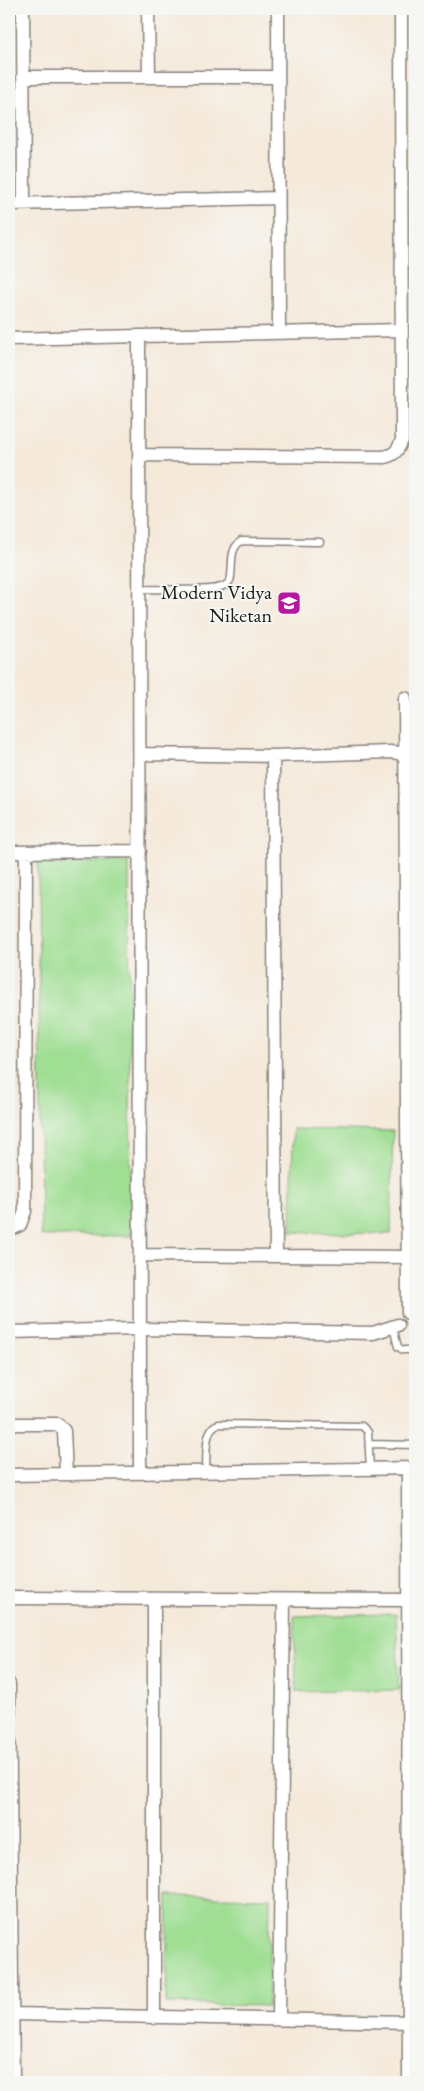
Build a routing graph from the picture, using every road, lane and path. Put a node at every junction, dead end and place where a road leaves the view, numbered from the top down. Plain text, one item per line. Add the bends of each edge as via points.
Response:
1 (22, 9) edge
2 (148, 9) edge
3 (278, 9) edge
4 (401, 9) edge
5 (23, 77) junction
6 (149, 77) junction
7 (278, 77) junction
8 (278, 198) junction
9 (24, 203) junction
10 (9, 204) edge
11 (402, 330) junction
12 (279, 332) junction
13 (139, 336) junction
14 (9, 339) edge
15 (140, 455) junction
16 (320, 542) dead end
17 (140, 589) junction
18 (405, 698) dead end
19 (140, 754) junction
20 (273, 756) junction
21 (405, 758) junction
22 (140, 851) junction
23 (9, 852) edge
24 (26, 852) junction
25 (9, 1230) edge
26 (140, 1255) junction
27 (276, 1255) junction
28 (408, 1257) junction
29 (408, 1313) dead end
30 (395, 1326) joint
31 (140, 1329) junction
32 (9, 1332) edge
33 (415, 1350) edge
34 (9, 1424) edge
35 (369, 1444) junction
36 (415, 1445) edge
37 (412, 1468) edge
38 (370, 1469) junction
39 (206, 1472) junction
40 (140, 1473) junction
41 (66, 1474) junction
42 (9, 1476) edge
43 (9, 1598) edge
44 (154, 1599) junction
45 (284, 1600) junction
46 (408, 1600) junction
47 (9, 1684) edge
48 (10, 1929) edge
49 (12, 2014) junction
50 (154, 2018) junction
51 (279, 2020) junction
52 (409, 2022) junction
53 (13, 2082) edge
54 (409, 2082) edge

1 - 5 street
2 - 6 street
3 - 7 street
4 - 11 street
5 - 6 street
5 - 9 street
6 - 7 street
7 - 8 street
8 - 9 street
8 - 12 street
9 - 10 street
11 - 12 street
11 - 15 street via 402,440 391,456
12 - 13 street
13 - 14 street
13 - 15 street
15 - 17 street
16 - 17 lane via 241,541 235,545 231,579 226,585
17 - 19 street
18 - 21 street
19 - 20 street
19 - 22 street
20 - 21 street via 390,752
20 - 27 street
21 - 28 street
22 - 24 street
22 - 26 street
23 - 24 street
24 - 25 street via 25,1211 20,1226
26 - 27 street
26 - 31 street
27 - 28 street
28 - 29 street
30 - 31 street via 373,1333
30 - 33 lane via 398,1347
31 - 32 street
31 - 40 street
34 - 41 street via 58,1424 64,1431
35 - 36 lane
35 - 38 lane
35 - 39 lane via 368,1432 362,1426 219,1424 210,1429
37 - 38 street
37 - 46 street
38 - 39 street
39 - 40 street
40 - 41 street
41 - 42 street
43 - 44 street
44 - 45 street
44 - 50 street
45 - 46 street
45 - 51 street
46 - 52 street
47 - 48 street
48 - 49 street
49 - 50 street
49 - 53 street
50 - 51 street
51 - 52 street
52 - 54 street

